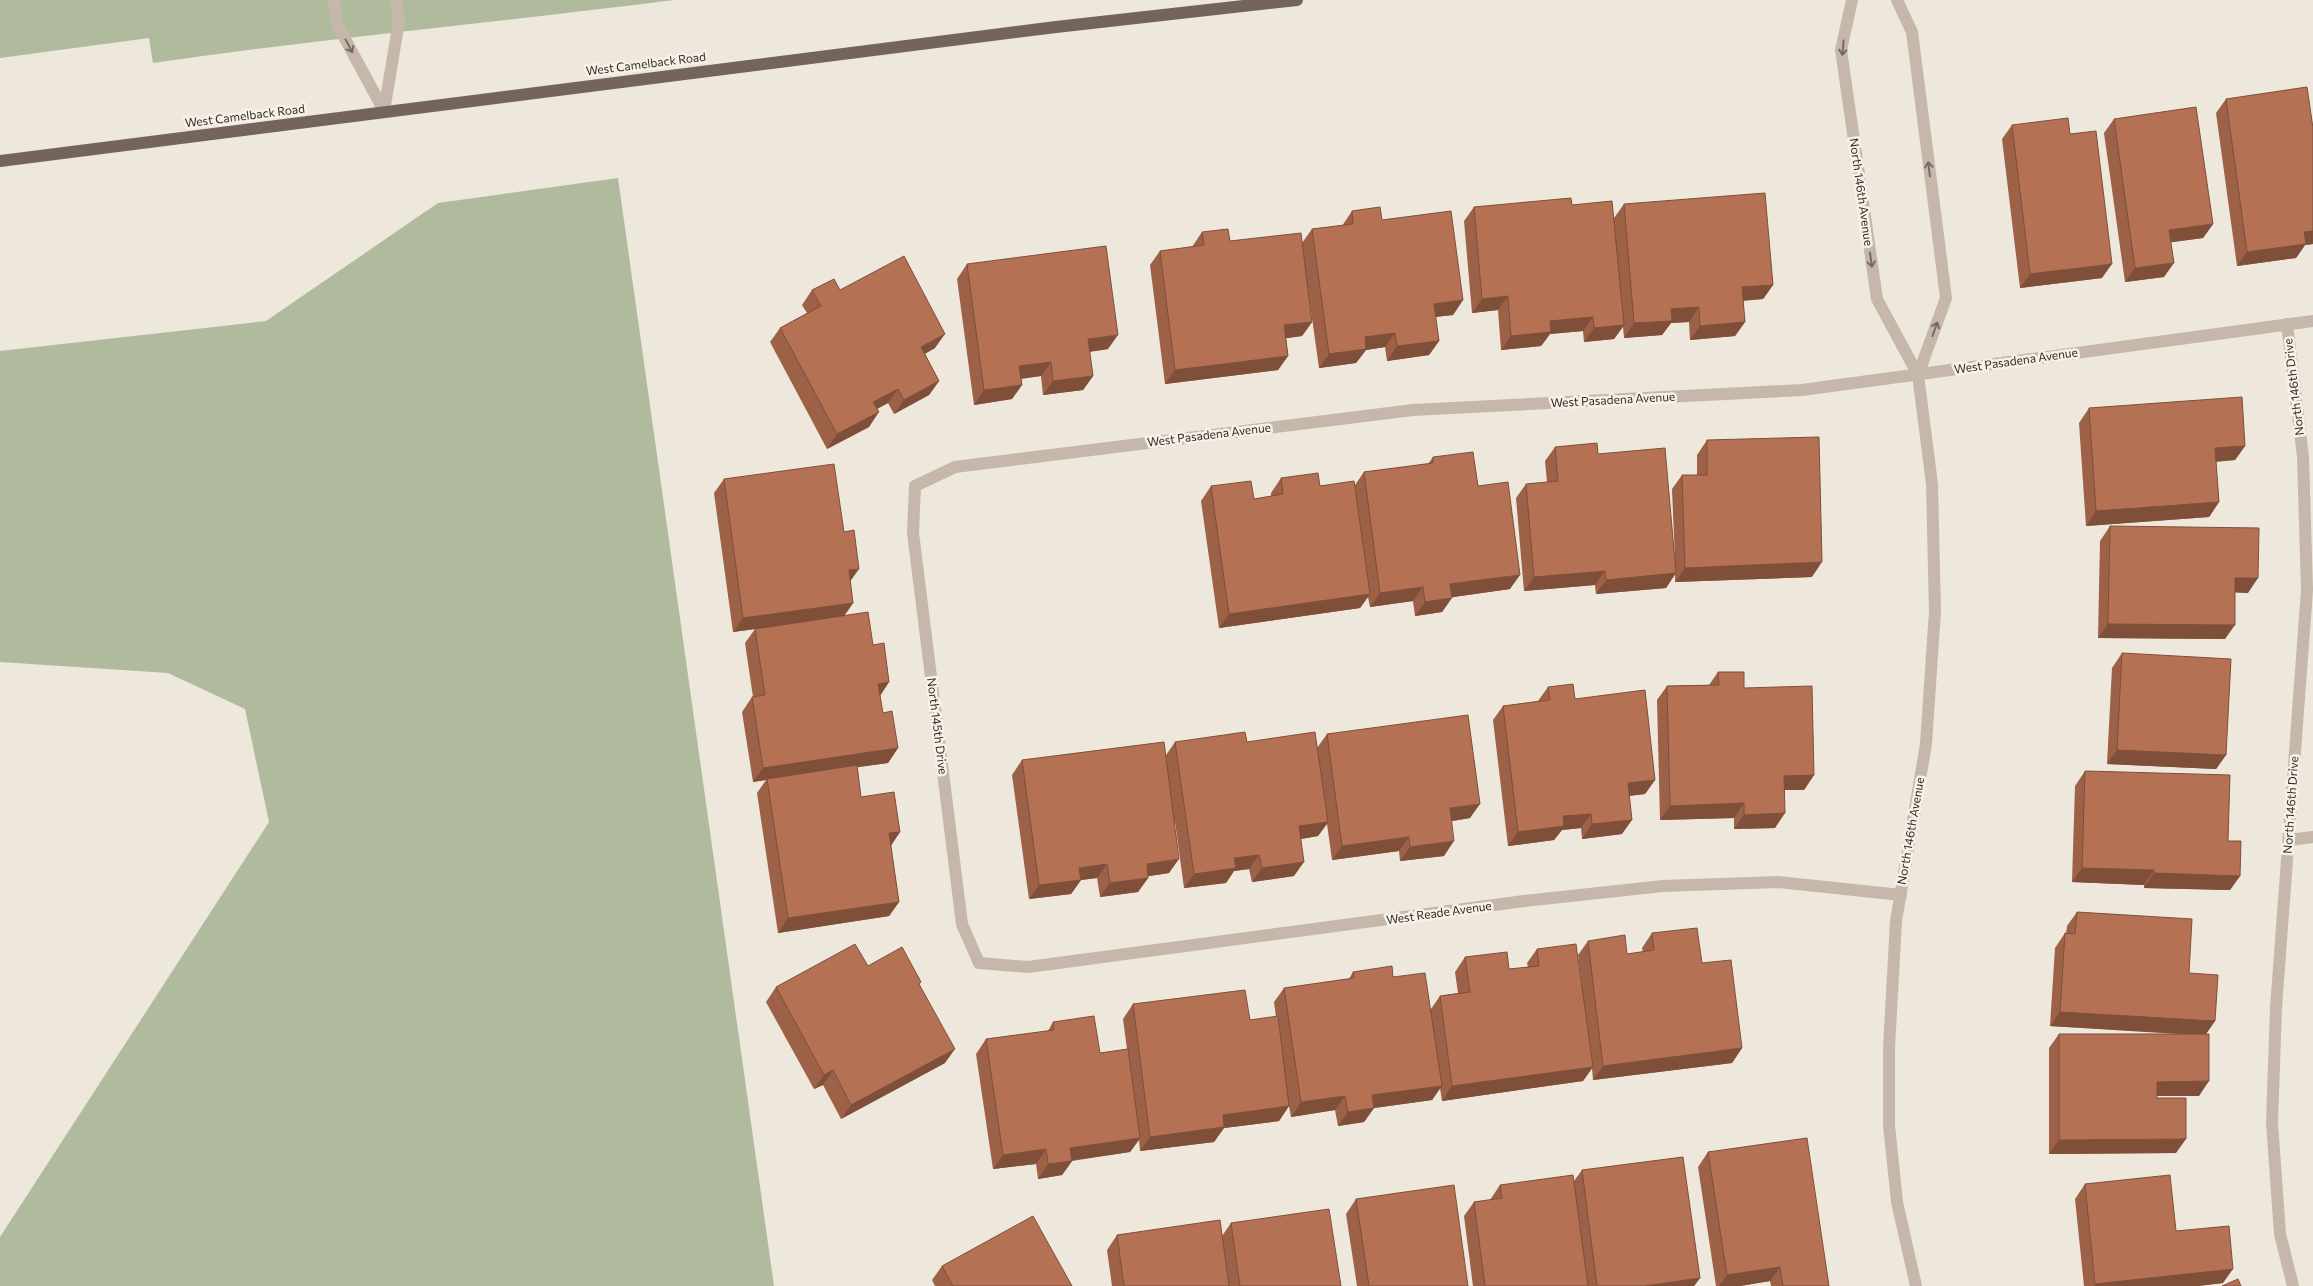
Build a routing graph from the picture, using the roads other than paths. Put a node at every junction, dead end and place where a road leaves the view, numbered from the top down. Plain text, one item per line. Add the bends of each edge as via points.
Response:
1 (334, 0) edge
2 (396, 0) edge
3 (1297, 0) edge
4 (1852, 0) edge
5 (1897, 0) edge
6 (384, 111) junction
7 (0, 161) edge
8 (2313, 321) edge
9 (2287, 324) junction
10 (1918, 375) junction
11 (915, 486) joint
12 (2313, 837) edge
13 (2289, 840) junction
14 (1900, 895) junction
15 (979, 963) joint
16 (1916, 1286) edge
17 (2293, 1286) edge

1 -> 6 street via 337,24
2 - 6 street via 399,21
3 - 6 main road, West Camelback Road
4 -> 10 street, North 146th Avenue via 1841,50 1877,299
10 -> 5 street, North 146th Avenue via 1946,298 1912,32
6 - 7 main road, West Camelback Road
8 - 9 street, West Pasadena Avenue
9 - 10 street, West Pasadena Avenue
9 - 13 street, North 146th Drive via 2303,457 2307,590
10 - 11 street, West Pasadena Avenue via 1802,390 1413,410 955,467
10 - 14 street, North 146th Avenue via 1932,484 1935,611 1926,744
11 - 15 street, North 145th Drive via 913,533 962,924
12 - 13 street
13 - 17 street, North 146th Drive via 2276,1008 2272,1124 2280,1234
14 - 15 street, West Reade Avenue via 1778,882 1663,886 1524,901 1028,967
14 - 16 street, North 146th Avenue via 1889,1048 1889,1125 1897,1202

